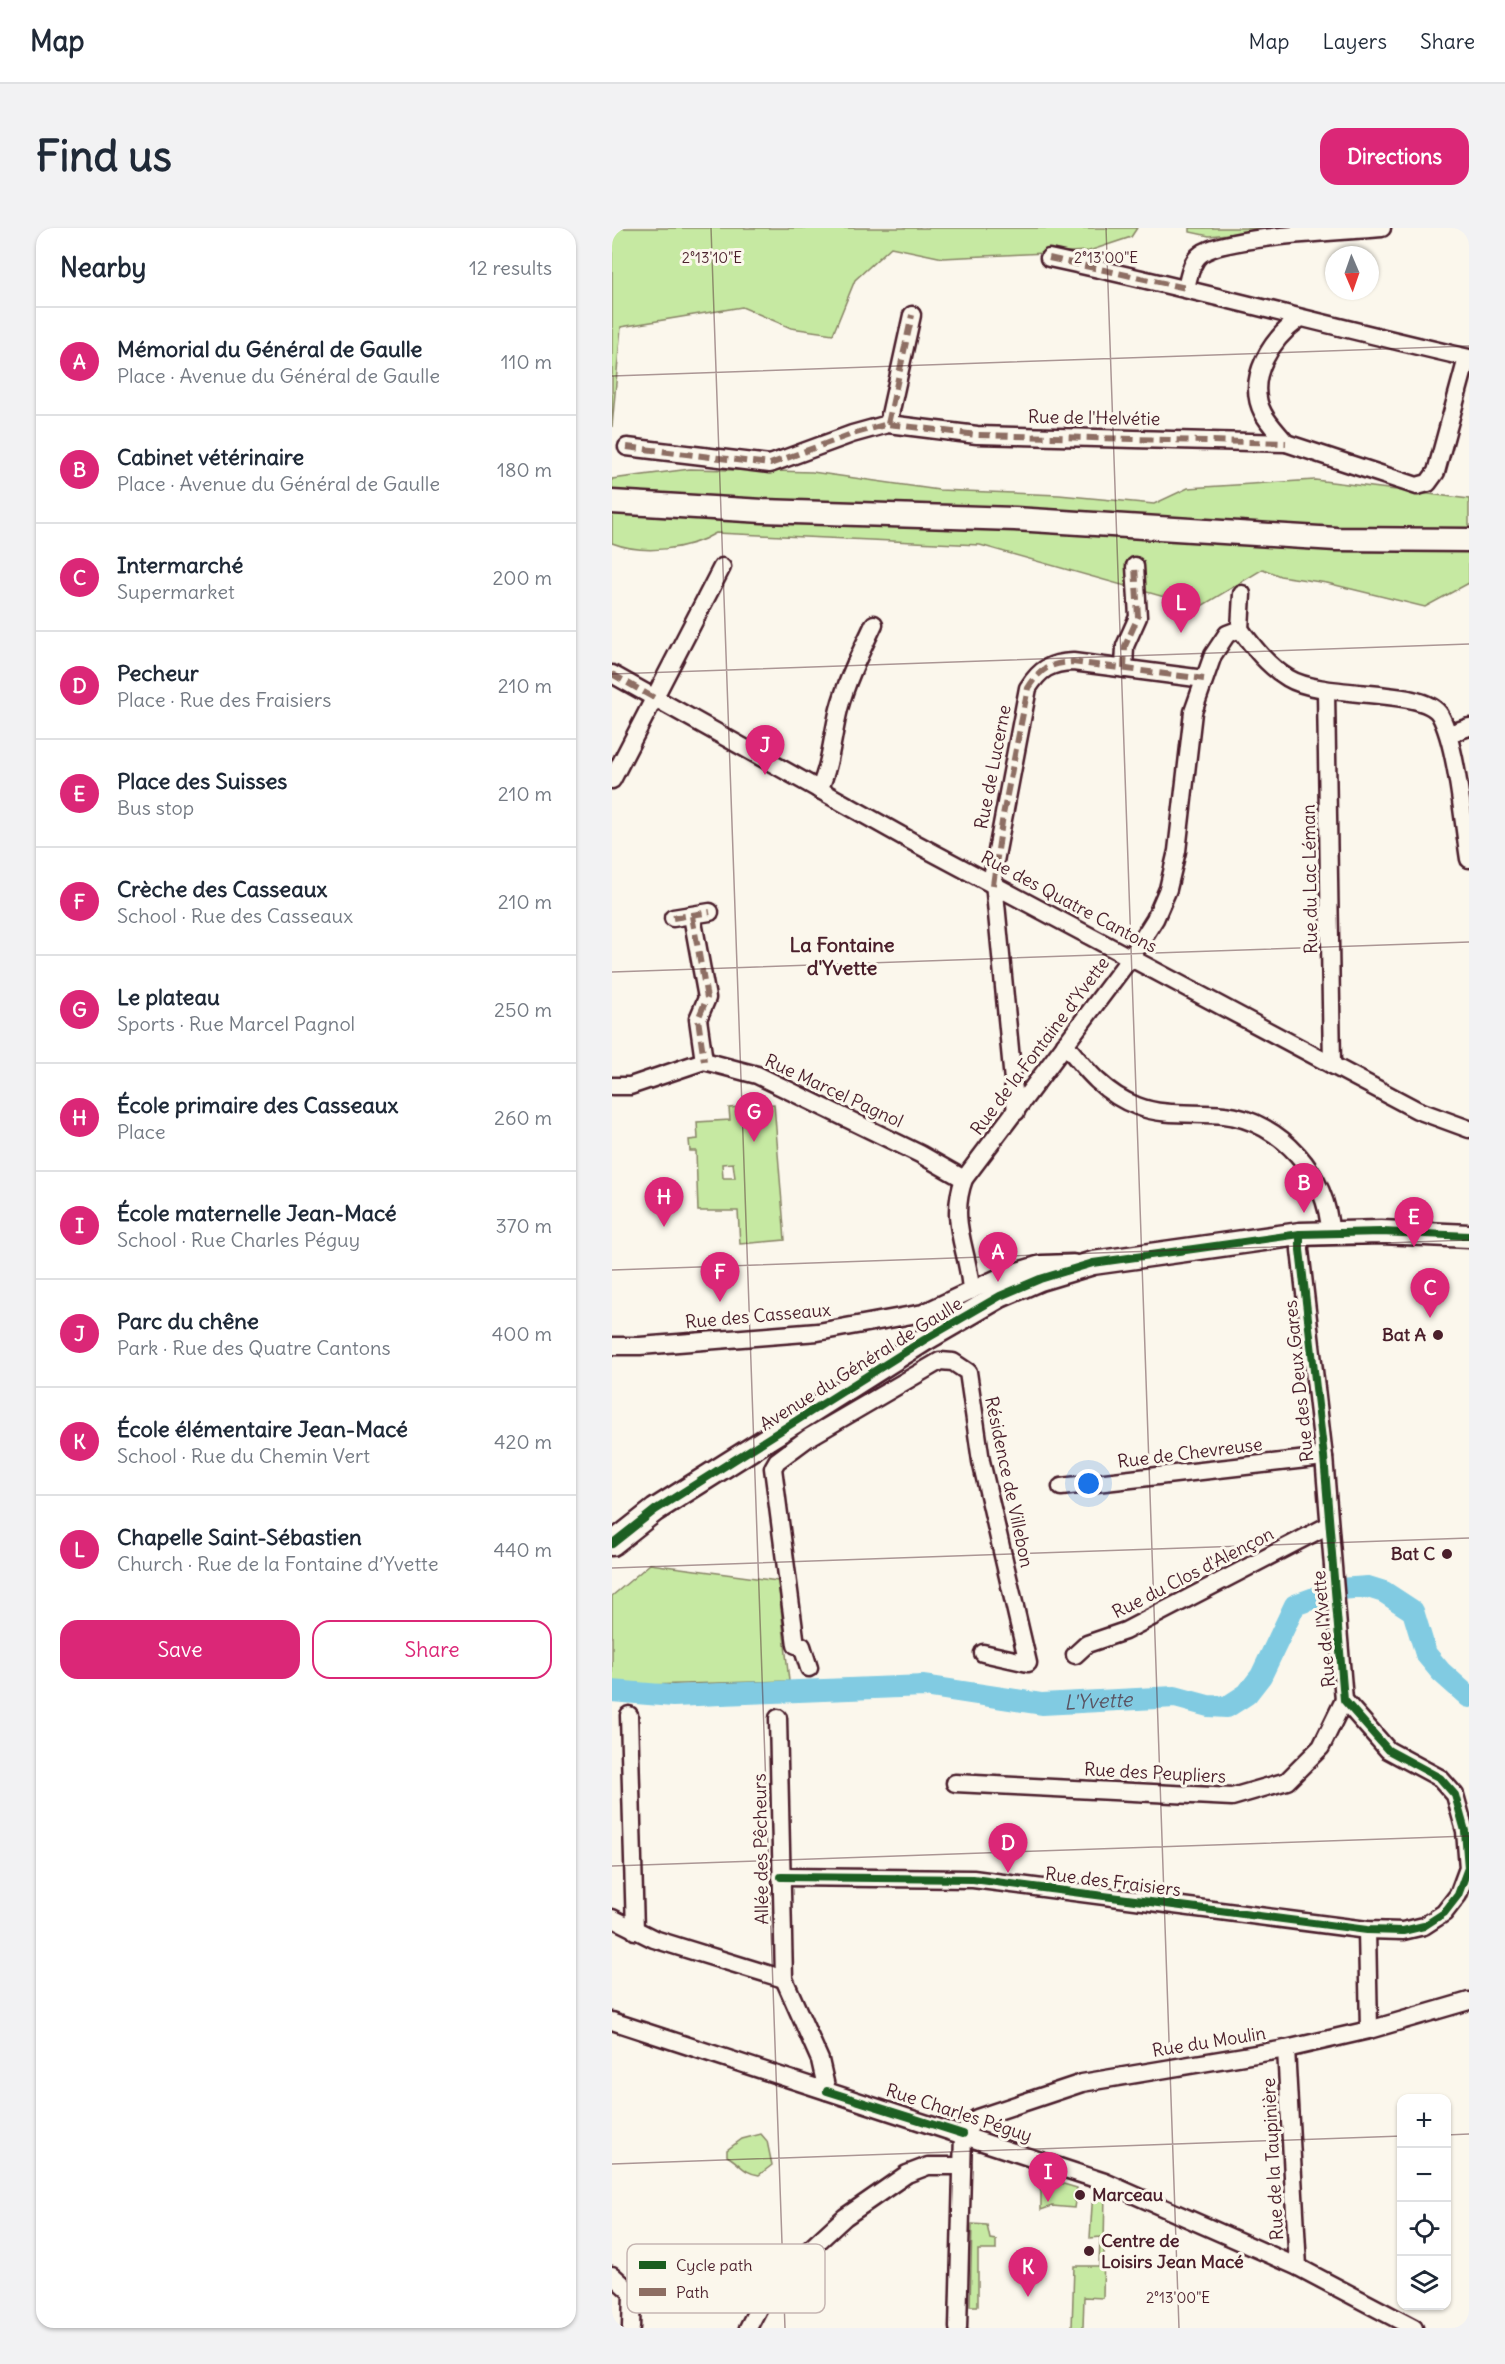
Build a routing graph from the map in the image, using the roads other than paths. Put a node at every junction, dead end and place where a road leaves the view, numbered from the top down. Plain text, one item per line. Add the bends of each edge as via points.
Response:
1 (1382, 228) edge
2 (1049, 258) dead end
3 (1186, 288) junction
4 (912, 315) dead end
5 (1299, 319) junction
6 (1468, 358) edge
7 (888, 424) junction
8 (1286, 443) junction
9 (627, 447) dead end
10 (612, 502) edge
11 (1469, 540) edge
12 (1136, 566) dead end
13 (722, 567) dead end
14 (1242, 594) dead end
15 (874, 624) dead end
16 (1240, 629) junction
17 (1124, 669) junction
18 (612, 674) edge
19 (1204, 680) junction
20 (1326, 692) junction
21 (656, 699) junction
22 (1469, 727) edge
23 (1449, 734) junction
24 (612, 780) edge
25 (819, 790) junction
26 (1469, 859) edge
27 (993, 885) junction
28 (710, 912) dead end
29 (692, 916) junction
30 (673, 918) dead end
31 (1131, 957) junction
32 (1065, 1044) junction
33 (704, 1061) junction
34 (1332, 1065) junction
35 (612, 1086) edge
36 (1016, 1112) junction
37 (1469, 1129) edge
38 (964, 1179) junction
39 (1330, 1232) junction
40 (1300, 1234) junction
41 (1469, 1236) edge
42 (1093, 1263) junction
43 (971, 1291) junction
44 (908, 1316) junction
45 (943, 1317) junction
46 (924, 1340) junction
47 (612, 1346) edge
48 (803, 1430) junction
49 (1324, 1457) junction
50 (1061, 1487) dead end
51 (1329, 1525) junction
52 (612, 1544) edge
53 (983, 1653) dead end
54 (1075, 1654) dead end
55 (809, 1668) dead end
56 (1344, 1700) junction
57 (629, 1715) dead end
58 (777, 1718) dead end
59 (955, 1783) dead end
60 (781, 1877) junction
61 (612, 1918) edge
62 (1367, 1930) junction
63 (635, 1931) junction
64 (783, 1979) junction
65 (1469, 2001) edge
66 (612, 2020) edge
67 (1369, 2030) junction
68 (1286, 2049) junction
69 (827, 2091) junction
70 (963, 2134) junction
71 (962, 2166) junction
72 (816, 2244) edge
73 (1298, 2267) junction
74 (612, 2275) edge
75 (627, 2288) edge
76 (631, 2313) edge
77 (756, 2313) edge
78 (631, 2328) edge
79 (748, 2328) edge
80 (958, 2328) edge
81 (1414, 2328) edge

1 - 3 street via 1227,243 1200,255
2 - 3 street
3 - 5 street
4 - 7 street
5 - 6 street
5 - 8 street via 1281,333 1263,362 1256,388 1262,412
6 - 8 street, Rue de l'Helvétie via 1436,472 1428,483 1417,486
7 - 8 street, Rue de l'Helvétie via 977,435
7 - 9 street, Rue de l'Helvétie via 770,464
10 - 11 main road via 763,512 1015,519 1325,538
12 - 17 street via 1138,617 1125,646
13 - 21 street
14 - 16 street
15 - 25 street via 848,679 832,753
16 - 19 street, Rue de la Fontaine d’Yvette via 1227,634 1213,655
16 - 20 street via 1260,656 1289,679
17 - 19 street, Rue de Lucerne
17 - 27 street, Rue de Lucerne via 1053,662 1038,672 1028,688
18 - 21 street, Rue des Quatre Cantons
19 - 31 street, Rue de la Fontaine d’Yvette via 1193,712 1177,851 1168,890
20 - 23 street via 1417,699 1439,713
20 - 34 street, Rue du Lac Léman
21 - 24 street
21 - 25 street, Rue des Quatre Cantons
22 - 23 street
23 - 26 street
25 - 27 street, Rue des Quatre Cantons
27 - 31 street, Rue des Quatre Cantons
27 - 36 street, Rue de Lucerne
28 - 29 street
29 - 30 street
29 - 33 street via 706,999 698,1019
31 - 32 street, Rue de la Fontaine d’Yvette
31 - 34 street, Rue des Quatre Cantons
32 - 36 street, Rue de la Fontaine d’Yvette
32 - 39 street via 1091,1076 1136,1106 1172,1114 1227,1116 1275,1135 1316,1179 1325,1197
33 - 35 street via 630,1086
33 - 38 street, Rue Marcel Pagnol via 758,1075
34 - 37 street, Rue des Quatre Cantons via 1417,1110
36 - 38 street, Rue de la Fontaine d’Yvette
38 - 43 street, Rue de la Fontaine d’Yvette via 959,1230
39 - 40 main road, Avenue du Général de Gaulle
39 - 41 main road, Avenue du Général de Gaulle
40 - 42 main road, Avenue du Général de Gaulle
40 - 49 street, Rue des Deux Gares
42 - 43 street, Rue des Casseaux via 1041,1264
42 - 45 main road, Avenue du Général de Gaulle
43 - 45 street, Rue des Casseaux
44 - 45 street, Rue des Casseaux
44 - 46 street
44 - 47 street, Rue des Casseaux via 818,1332
45 - 46 main road, Avenue du Général de Gaulle
46 - 48 main road, Avenue du Général de Gaulle
48 - 52 main road, Avenue du Général de Gaulle via 655,1510
48 - 53 street, Résidence de Villebon via 940,1361 953,1362 968,1372 981,1461 1028,1663
48 - 55 street, Résidence de Villebon via 773,1468 796,1645 802,1646
49 - 50 street, Rue de Chevreuse
49 - 51 street, Rue des Deux Gares
51 - 54 street, Rue du Clos d'Alençon via 1125,1631 1087,1644
51 - 56 street, Rue de l'Yvette
56 - 59 street, Rue des Peupliers via 1321,1747 1287,1781 1232,1797
56 - 62 street, Rue de l'Yvette via 1388,1750 1440,1778 1455,1795 1465,1831 1467,1868 1458,1895 1444,1913 1424,1926 1403,1931
57 - 63 street
58 - 60 street, Allée des Pêcheurs
60 - 62 street, Rue des Fraisiers via 973,1879
60 - 64 street, Allée des Pêcheurs
61 - 63 street
62 - 67 street
63 - 64 street
64 - 69 street via 820,2060
65 - 67 street, Rue du Moulin
66 - 69 street, Rue Charles Péguy
67 - 68 street, Rue du Moulin
68 - 70 street, Rue du Moulin via 1082,2083 977,2118
68 - 73 street, Rue de la Taupinière
69 - 70 street, Rue Charles Péguy
70 - 71 street
70 - 73 street, Rue Charles Péguy via 1105,2182
71 - 72 street via 928,2166 907,2174 845,2217
71 - 80 street
73 - 81 street, Rue Charles Péguy
74 - 75 street
76 - 78 street
77 - 79 street

